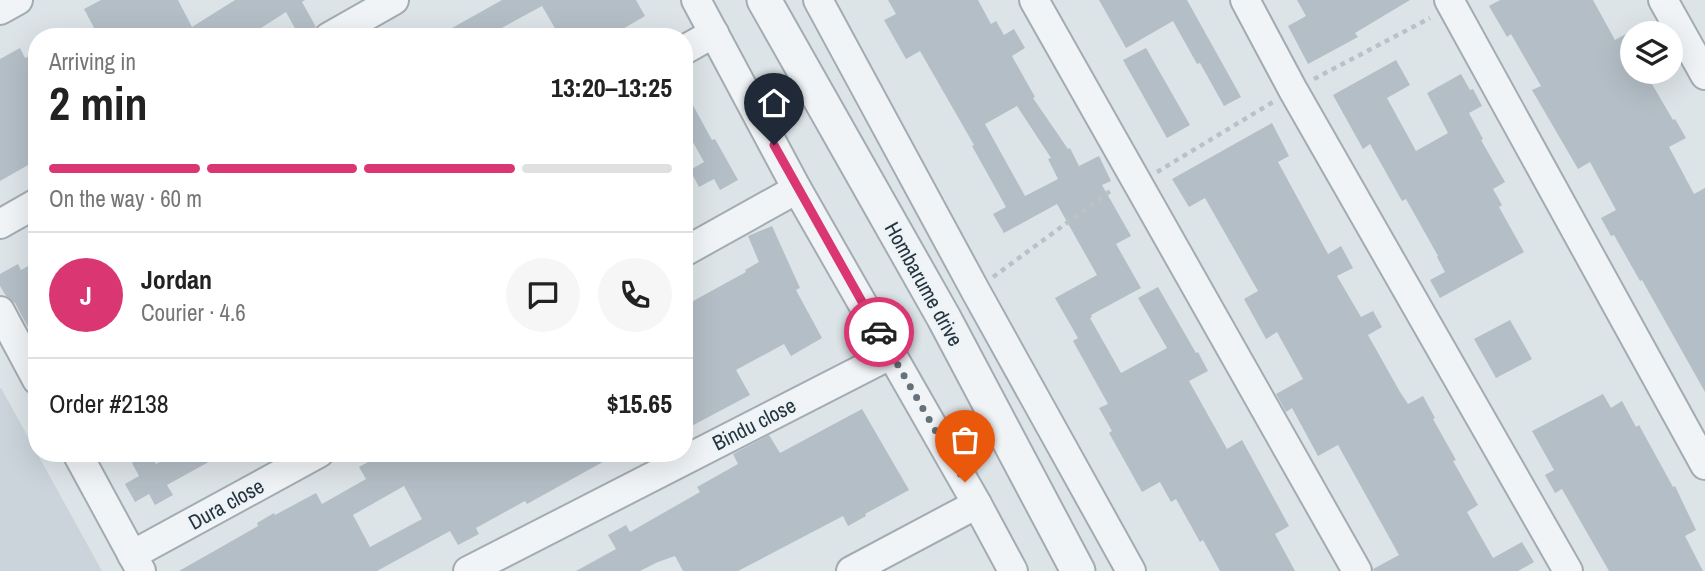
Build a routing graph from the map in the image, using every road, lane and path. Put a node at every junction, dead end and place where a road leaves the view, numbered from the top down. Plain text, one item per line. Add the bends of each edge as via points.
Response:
1 (18, 0) edge
2 (394, 0) edge
3 (696, 0) edge
4 (764, 0) edge
5 (818, 0) edge
6 (1034, 0) edge
7 (1245, 0) edge
8 (1448, 0) edge
9 (1663, 0) edge
10 (0, 10) edge
11 (345, 28) edge
12 (714, 33) junction
13 (693, 45) edge
14 (1705, 75) edge
15 (1133, 173) junction
16 (797, 189) junction
17 (28, 208) edge
18 (0, 224) edge
19 (693, 247) edge
20 (975, 290) junction
21 (0, 311) edge
22 (892, 354) junction
23 (28, 363) edge
24 (693, 456) edge
25 (82, 462) edge
26 (304, 462) edge
27 (681, 462) edge
28 (1705, 465) edge
29 (977, 504) junction
30 (137, 563) edge
31 (468, 571) edge
32 (851, 571) edge
33 (1013, 571) edge
34 (1078, 571) edge
35 (1131, 571) edge
36 (1357, 571) edge
37 (1568, 571) edge

1 - 10 street
2 - 11 street
3 - 12 street
4 - 34 street, Hombarume drive via 944,318
5 - 20 street
6 - 15 street
7 - 37 street
8 - 28 street
9 - 14 street
12 - 13 street
12 - 16 street
15 - 20 path
15 - 36 street
16 - 19 street
16 - 22 street
17 - 18 street
20 - 35 street
21 - 23 street
22 - 24 street, Bindu close
22 - 29 street
25 - 30 street
26 - 30 street, Dura close
27 - 31 street, Bindu close
29 - 32 street
29 - 33 street

